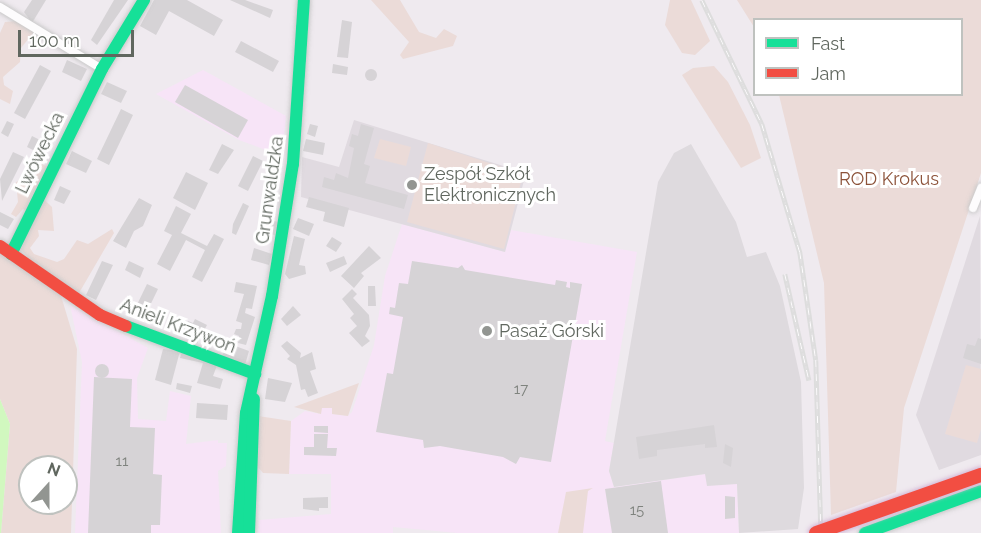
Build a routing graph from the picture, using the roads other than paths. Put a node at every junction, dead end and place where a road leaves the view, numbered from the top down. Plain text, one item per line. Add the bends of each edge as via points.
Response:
1 (144, 0) edge
2 (304, 0) edge
3 (0, 7) edge
4 (102, 69) junction
5 (981, 188) edge
6 (973, 208) dead end
7 (5, 250) edge
8 (254, 378) junction
9 (981, 474) edge
10 (981, 491) edge
11 (238, 533) edge
12 (249, 533) edge
13 (816, 533) edge
14 (865, 533) edge

1 - 4 street, Lwówecka
2 - 8 street, Grunwaldzka via 288,204
3 - 4 street
4 - 7 street, Lwówecka
5 - 6 street
7 - 8 street, Anieli Krzywoń via 66,295 109,319
8 - 11 street, Grunwaldzka via 246,413
8 - 12 street, Grunwaldzka
9 - 13 street, bridge
10 - 14 street

